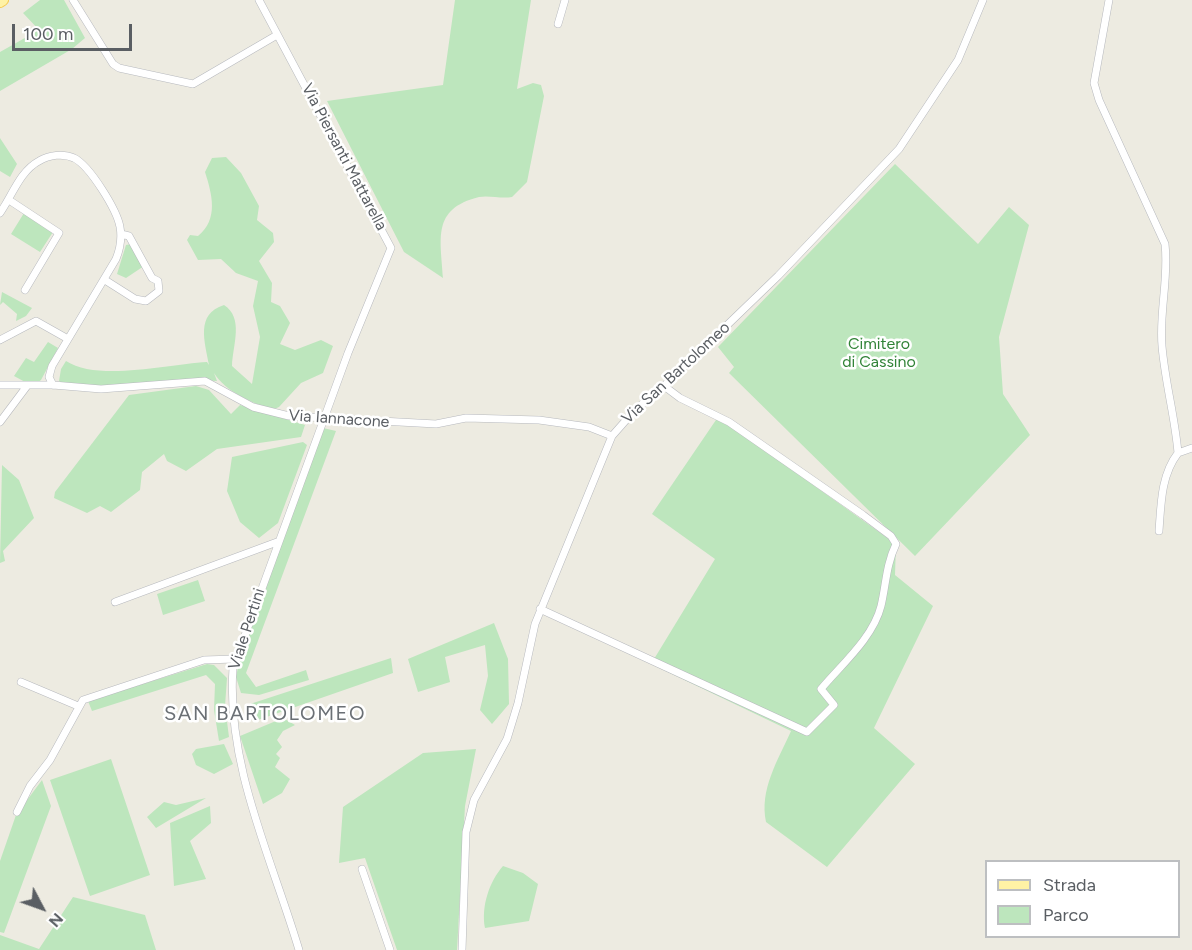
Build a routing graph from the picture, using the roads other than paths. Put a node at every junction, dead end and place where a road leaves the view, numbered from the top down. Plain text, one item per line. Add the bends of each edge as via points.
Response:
1 (74, 0) edge
2 (259, 0) edge
3 (565, 0) edge
4 (983, 0) edge
5 (1109, 0) edge
6 (558, 24) dead end
7 (277, 35) junction
8 (9, 200) junction
9 (1, 209) edge
10 (121, 234) junction
11 (105, 280) junction
12 (24, 290) dead end
13 (0, 339) edge
14 (68, 339) junction
15 (53, 385) junction
16 (0, 386) edge
17 (27, 386) junction
18 (664, 386) junction
19 (324, 418) junction
20 (0, 422) edge
21 (612, 436) junction
22 (1192, 448) edge
23 (1178, 453) junction
24 (1159, 531) dead end
25 (277, 542) junction
26 (115, 602) dead end
27 (540, 609) junction
28 (235, 659) junction
29 (21, 682) dead end
30 (78, 706) junction
31 (17, 812) dead end
32 (362, 869) dead end
33 (299, 950) edge
34 (390, 950) edge
35 (462, 950) edge

1 - 7 street via 113,64 185,85 204,79
2 - 7 street, Via Piersanti Mattarella
3 - 6 street
4 - 18 street, Via San Bartolomeo via 958,60 899,149 778,276
5 - 23 street via 1094,83 1165,244 1162,348
7 - 19 street, Via Piersanti Mattarella via 391,248
8 - 9 street
8 - 10 street via 33,164 53,155 74,158 87,168 114,209
8 - 12 street via 60,234
10 - 11 street via 116,259
10 - 11 street via 129,236 152,278 158,281 159,291 146,301 135,299
11 - 14 street
13 - 14 street via 36,321
14 - 15 street via 50,374
15 - 17 street, Via Iannacone
15 - 19 street, Via Iannacone via 101,389 205,381 266,412
16 - 17 street, Via Iannacone
17 - 20 street
18 - 21 street, Via San Bartolomeo
18 - 27 street via 729,422 863,515 896,544 888,561 881,607 866,636 821,689 834,705 807,732
19 - 21 street, Via Iannacone via 436,424 466,418 564,422
19 - 25 street, Viale Pertini
21 - 27 street, Via San Bartolomeo
22 - 23 street
23 - 24 street via 1162,490
25 - 26 street
25 - 28 street, Viale Pertini
27 - 35 street, Via San Bartolomeo via 507,740 474,800 466,832
28 - 30 street via 204,660 83,700
28 - 33 street, Viale Pertini via 232,712 239,759
29 - 30 street
30 - 31 street
32 - 34 street

